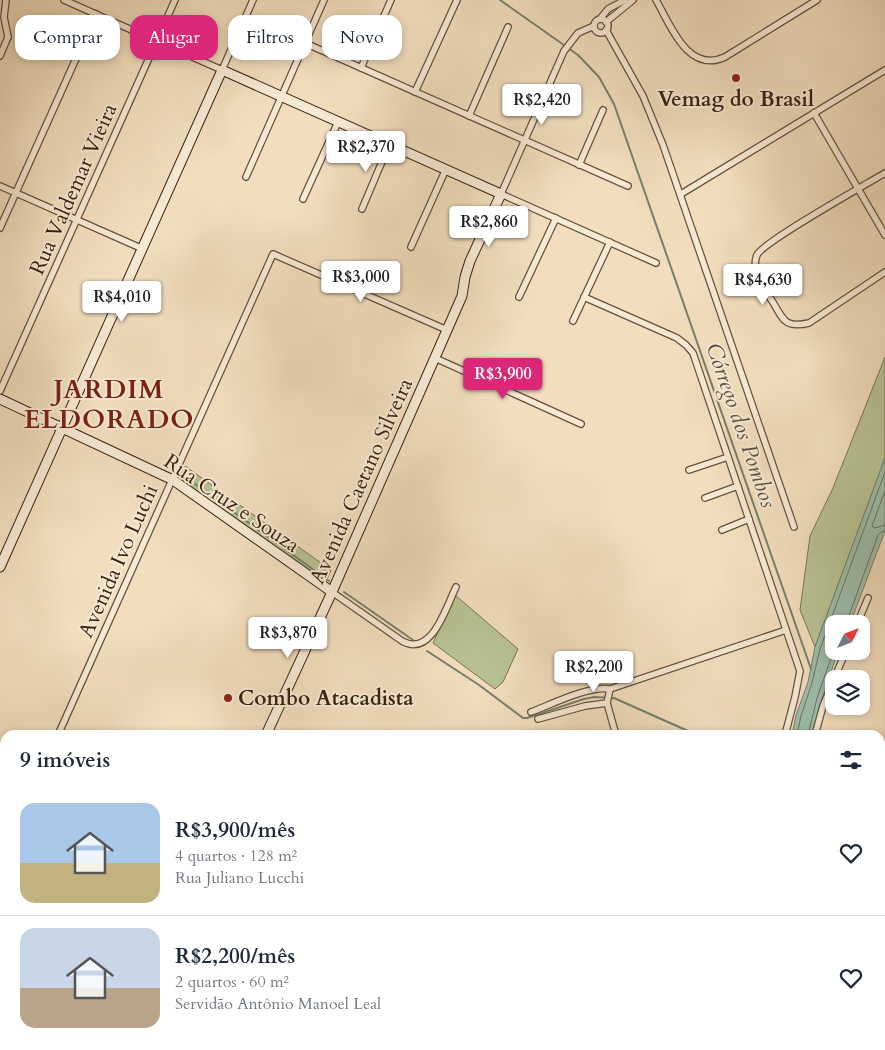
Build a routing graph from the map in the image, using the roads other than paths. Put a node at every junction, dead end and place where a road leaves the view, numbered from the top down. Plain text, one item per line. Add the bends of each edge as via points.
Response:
1 (6, 0) edge
2 (64, 0) edge
3 (175, 0) edge
4 (253, 0) edge
5 (324, 0) edge
6 (391, 0) edge
7 (457, 0) edge
8 (625, 0) edge
9 (633, 0) edge
10 (656, 0) edge
11 (817, 0) edge
12 (71, 2) edge
13 (96, 14) junction
14 (168, 15) edge
15 (603, 20) junction
16 (594, 26) junction
17 (312, 27) edge
18 (508, 27) dead end
19 (130, 29) edge
20 (606, 30) junction
21 (0, 33) edge
22 (8, 37) junction
23 (312, 46) edge
24 (0, 56) edge
25 (148, 60) edge
26 (199, 60) edge
27 (297, 60) edge
28 (361, 68) junction
29 (222, 70) junction
30 (885, 70) edge
31 (415, 92) junction
32 (281, 96) junction
33 (603, 110) dead end
34 (814, 113) junction
35 (469, 116) junction
36 (338, 122) junction
37 (524, 140) junction
38 (389, 145) junction
39 (579, 165) junction
40 (446, 170) junction
41 (885, 173) edge
42 (246, 177) dead end
43 (0, 186) edge
44 (628, 186) dead end
45 (858, 189) junction
46 (16, 193) junction
47 (500, 194) junction
48 (681, 194) junction
49 (304, 199) dead end
50 (362, 209) dead end
51 (556, 218) junction
52 (76, 220) junction
53 (0, 228) edge
54 (885, 235) edge
55 (610, 242) junction
56 (411, 247) dead end
57 (143, 249) junction
58 (656, 263) dead end
59 (885, 272) edge
60 (519, 297) dead end
61 (584, 297) junction
62 (573, 321) dead end
63 (447, 330) junction
64 (435, 358) junction
65 (0, 391) edge
66 (0, 399) edge
67 (581, 424) dead end
68 (62, 427) junction
69 (728, 457) junction
70 (689, 470) dead end
71 (172, 480) junction
72 (738, 486) junction
73 (705, 498) dead end
74 (749, 519) junction
75 (794, 527) dead end
76 (722, 530) dead end
77 (0, 566) edge
78 (456, 587) dead end
79 (332, 592) junction
80 (868, 598) dead end
81 (861, 615) edge
82 (786, 630) junction
83 (610, 690) junction
84 (825, 701) edge
85 (608, 702) junction
86 (531, 712) dead end
87 (538, 718) dead end
88 (60, 730) edge
89 (268, 730) edge
90 (615, 730) edge
91 (786, 730) edge
92 (816, 730) edge
93 (797, 1050) edge
94 (831, 1050) edge
95 (885, 1050) edge

1 - 22 street via 4,16
2 - 12 street
3 - 14 street, Rua Valdemar Vieira
4 - 29 street
5 - 17 street
6 - 28 street
7 - 31 street
8 - 15 street via 608,9
9 - 15 street
10 - 11 street via 685,49 702,60 726,57
12 - 13 street
13 - 19 street
13 - 46 street
15 - 16 street via 596,21
15 - 20 street via 608,26
16 - 20 street via 599,32
16 - 37 street via 584,29 564,50
18 - 35 street
20 - 48 street via 643,96
21 - 22 street
22 - 24 street
23 - 28 street
25 - 52 street, Rua Valdemar Vieira
26 - 29 street
27 - 32 street
28 - 31 street
29 - 32 street
29 - 57 street
30 - 34 street
31 - 35 street
32 - 36 street
32 - 42 street
33 - 39 street
34 - 45 street
34 - 48 street
35 - 37 street
36 - 38 street
36 - 49 street
37 - 39 street
37 - 47 street
38 - 40 street
38 - 50 street
39 - 44 street
40 - 47 street
40 - 56 street
41 - 45 street
43 - 46 street
45 - 54 street
45 - 59 street via 757,254 755,263 760,282 783,319 795,325 809,323
46 - 52 street
46 - 53 street
47 - 51 street
47 - 63 street, Avenida Caetano Silveira via 470,261 462,296
48 - 75 street
51 - 55 street
51 - 60 street
52 - 57 street
52 - 65 street, Rua Valdemar Vieira
55 - 58 street
55 - 61 street
57 - 68 street
61 - 62 street
61 - 69 street via 677,338 686,345 693,353
63 - 64 street, Avenida Caetano Silveira
63 - 71 street, Avenida Ivo Luchi via 273,254
64 - 67 street
64 - 79 street, Avenida Caetano Silveira
66 - 68 street, Rua Cruz e Souza
68 - 71 street, Rua Cruz e Souza
68 - 77 street
69 - 70 street
69 - 72 street
71 - 79 street, Rua Cruz e Souza
71 - 88 street, Avenida Ivo Luchi
72 - 73 street
72 - 74 street
74 - 76 street
74 - 82 street
78 - 79 street via 431,637 419,644 402,641
79 - 89 street, Avenida Caetano Silveira
80 - 81 street
82 - 83 street
82 - 91 street via 800,671
83 - 85 street
83 - 86 street via 597,688
84 - 92 street
85 - 87 street
85 - 90 street
93 - 94 highway
94 - 95 highway

